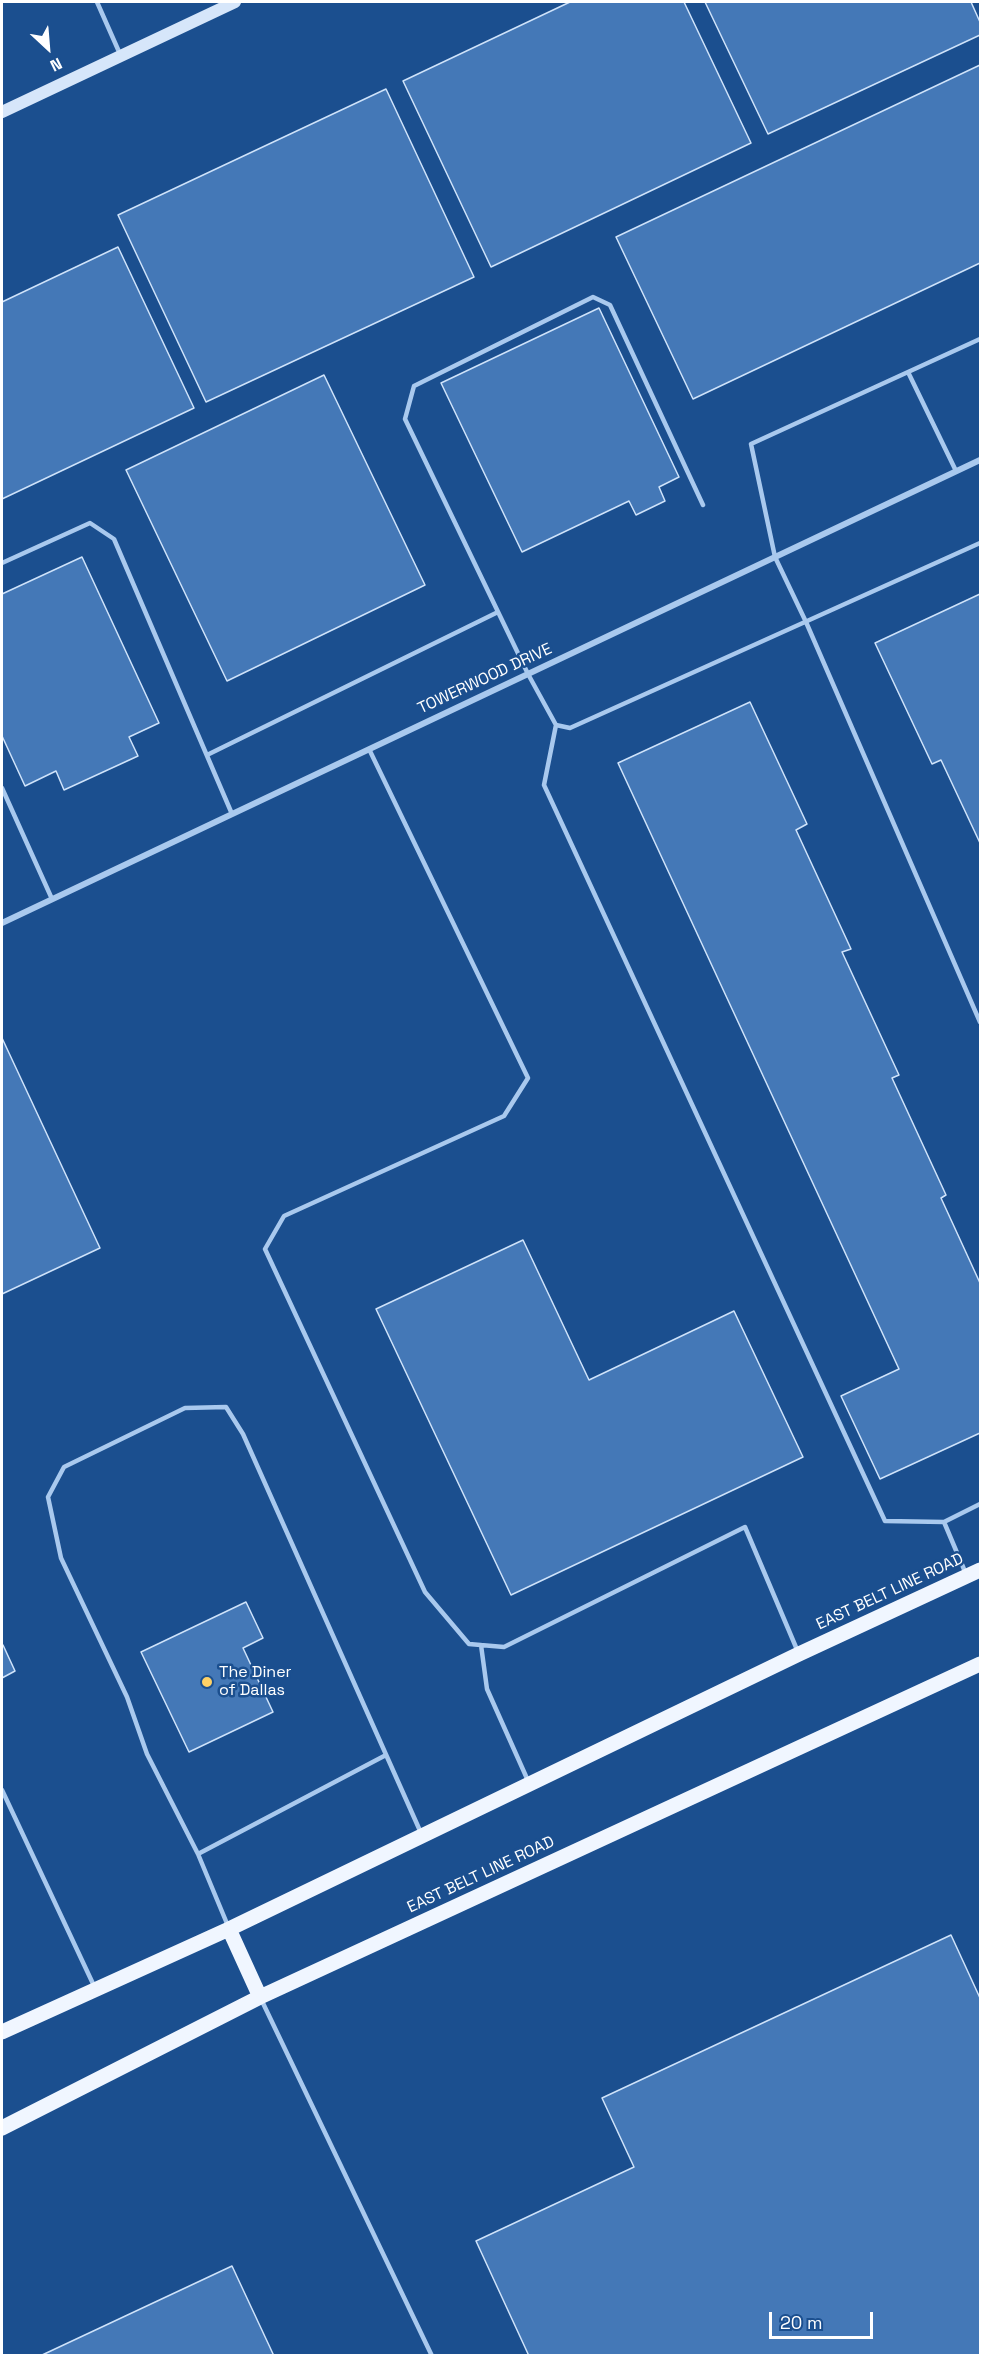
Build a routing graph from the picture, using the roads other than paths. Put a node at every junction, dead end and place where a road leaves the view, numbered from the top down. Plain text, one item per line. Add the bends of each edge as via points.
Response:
1 (97, 2) edge
2 (235, 2) edge
3 (121, 55) junction
4 (2, 112) edge
5 (981, 339) edge
6 (908, 372) junction
7 (981, 460) edge
8 (956, 471) junction
9 (703, 506) dead end
10 (981, 543) edge
11 (775, 557) junction
12 (2, 563) edge
13 (498, 612) junction
14 (806, 622) junction
15 (528, 674) junction
16 (556, 725) junction
17 (369, 749) junction
18 (207, 755) junction
19 (2, 788) edge
20 (231, 814) junction
21 (52, 899) junction
22 (2, 923) edge
23 (981, 1022) edge
24 (981, 1504) edge
25 (944, 1522) junction
26 (974, 1573) edge
27 (481, 1645) junction
28 (799, 1654) junction
29 (981, 1664) edge
30 (386, 1755) junction
31 (530, 1785) junction
32 (2, 1790) edge
33 (423, 1836) junction
34 (198, 1854) junction
35 (229, 1929) junction
36 (95, 1990) junction
37 (260, 1997) junction
38 (2, 2032) edge
39 (2, 2128) edge
40 (432, 2355) edge

1 - 3 lane
2 - 3 street
3 - 4 street
5 - 6 lane
6 - 8 lane
6 - 11 lane via 751,444
7 - 8 street, TOWERWOOD DRIVE
8 - 11 street, TOWERWOOD DRIVE
9 - 13 lane via 610,305 593,297 414,386 405,419
10 - 14 lane
11 - 14 lane
11 - 15 street, TOWERWOOD DRIVE
12 - 18 lane via 90,523 114,539
13 - 15 lane
13 - 18 lane
14 - 16 lane via 570,729
14 - 23 lane
15 - 16 lane
15 - 17 street, TOWERWOOD DRIVE
16 - 25 lane via 544,785 885,1521
17 - 20 street, TOWERWOOD DRIVE
17 - 27 lane via 528,1078 504,1116 284,1216 265,1249 425,1592 469,1644
18 - 20 lane
19 - 21 lane
20 - 21 street, TOWERWOOD DRIVE
21 - 22 street, TOWERWOOD DRIVE
24 - 25 lane
25 - 26 lane
26 - 28 main road, EAST BELT LINE ROAD
27 - 28 lane via 504,1647 746,1527
27 - 31 lane via 487,1689
28 - 31 main road, EAST BELT LINE ROAD
29 - 37 main road, EAST BELT LINE ROAD
30 - 33 lane
30 - 34 lane
30 - 34 lane via 243,1434 226,1407 185,1408 64,1467 48,1497 61,1558 127,1697 147,1754
31 - 33 main road, EAST BELT LINE ROAD
32 - 36 lane
33 - 35 main road, EAST BELT LINE ROAD
34 - 35 lane
35 - 36 main road, EAST BELT LINE ROAD
35 - 37 main road
36 - 38 main road, EAST BELT LINE ROAD
37 - 39 main road, EAST BELT LINE ROAD
37 - 40 lane

